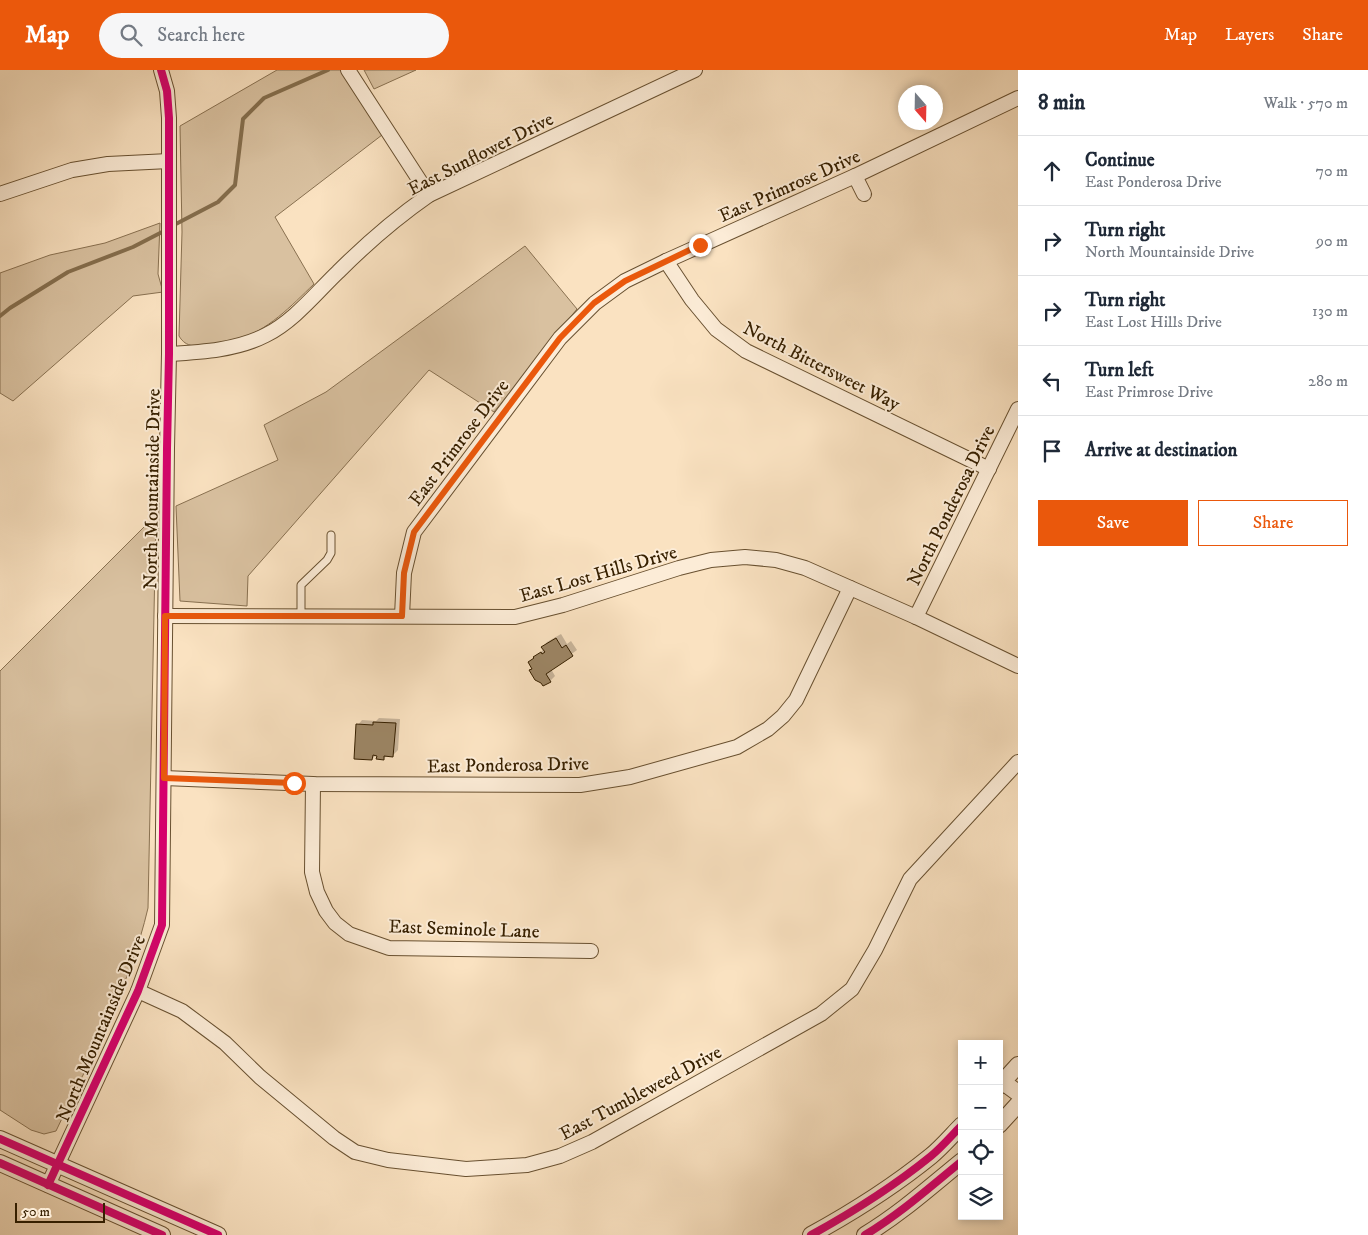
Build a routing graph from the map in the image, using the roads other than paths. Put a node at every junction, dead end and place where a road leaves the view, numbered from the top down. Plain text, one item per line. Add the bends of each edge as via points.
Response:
1 (161, 70) edge
2 (348, 70) edge
3 (695, 70) edge
4 (1018, 98) edge
5 (169, 161) junction
6 (855, 176) junction
7 (0, 194) edge
8 (864, 194) dead end
9 (429, 195) junction
10 (666, 261) junction
11 (170, 354) junction
12 (1018, 409) edge
13 (989, 469) junction
14 (331, 536) dead end
15 (850, 588) junction
16 (165, 616) junction
17 (300, 616) junction
18 (402, 616) junction
19 (916, 617) junction
20 (1018, 666) edge
21 (1018, 762) edge
22 (164, 778) junction
23 (313, 784) junction
24 (591, 951) dead end
25 (138, 991) junction
26 (1018, 1064) edge
27 (1003, 1082) edge
28 (1003, 1085) edge
29 (1018, 1094) edge
30 (1018, 1104) edge
31 (1003, 1121) edge
32 (958, 1129) edge
33 (0, 1139) edge
34 (0, 1163) edge
35 (58, 1164) junction
36 (958, 1164) edge
37 (48, 1185) junction
38 (162, 1235) edge
39 (218, 1235) edge
40 (811, 1235) edge
41 (864, 1235) edge

1 - 5 street, North Mountainside Drive via 167,91
2 - 9 street
3 - 9 street, East Sunflower Drive
4 - 6 street, East Primrose Drive
5 - 7 street via 108,164 72,170
5 - 11 street, North Mountainside Drive
6 - 8 street
6 - 10 street, East Primrose Drive
9 - 11 street, East Sunflower Drive via 401,215 273,331 247,343 213,351
10 - 13 street, North Bittersweet Way via 716,329 746,352
10 - 18 street, East Primrose Drive via 625,281 594,303 560,338 414,532 404,573
11 - 16 street, North Mountainside Drive
12 - 13 street, North Ponderosa Drive
13 - 19 street, North Ponderosa Drive
14 - 17 lane via 331,554 301,585
15 - 18 street, East Lost Hills Drive via 805,568 776,560 745,557 711,560 679,568 514,617
15 - 19 street, East Lost Hills Drive
15 - 23 street, East Ponderosa Drive via 796,700 768,729 736,747 630,777 580,785
16 - 17 street, East Lost Hills Drive
16 - 22 street, North Mountainside Drive
17 - 18 street, East Lost Hills Drive
19 - 20 street, East Lost Hills Drive
21 - 25 street, East Tumbleweed Drive via 910,879 852,988 822,1014 592,1142 560,1156 527,1164 466,1169 388,1160 355,1152 182,1011
22 - 23 street, East Ponderosa Drive
22 - 25 street, North Mountainside Drive via 162,925
23 - 24 street, East Seminole Lane via 312,872 326,911 349,934 389,948
25 - 35 street, North Mountainside Drive
26 - 27 street
28 - 29 street
30 - 31 street
32 - 40 street via 899,1181
33 - 35 street
34 - 37 street
35 - 37 street, North Mountainside Drive
35 - 39 street
36 - 41 street via 886,1223
37 - 38 street

